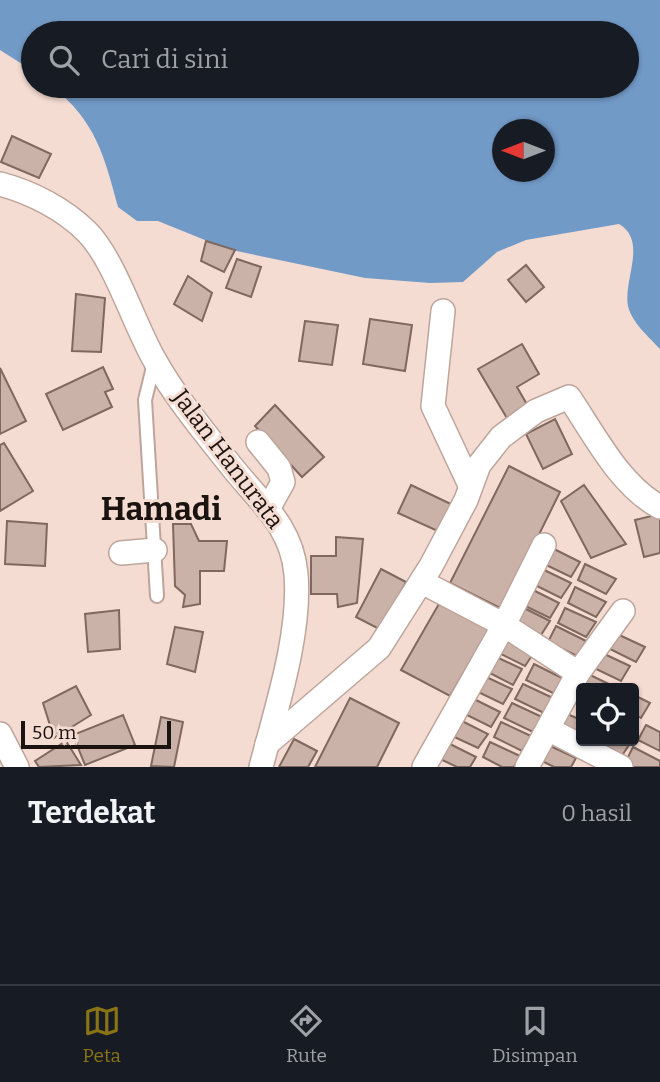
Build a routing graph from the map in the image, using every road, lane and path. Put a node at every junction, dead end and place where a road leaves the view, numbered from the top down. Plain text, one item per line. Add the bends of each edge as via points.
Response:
1 (0, 184) edge
2 (443, 311) dead end
3 (155, 361) junction
4 (258, 442) dead end
5 (470, 485) junction
6 (660, 507) edge
7 (268, 509) junction
8 (544, 545) dead end
9 (155, 550) junction
10 (121, 553) dead end
11 (422, 582) junction
12 (157, 596) dead end
13 (623, 611) dead end
14 (504, 625) junction
15 (578, 673) junction
16 (548, 729) junction
17 (0, 733) edge
18 (267, 744) junction
19 (18, 767) edge
20 (261, 767) edge
21 (424, 767) edge
22 (527, 767) edge
23 (621, 767) edge

1 - 3 street, Jalan Hanurata via 22,189 89,234
2 - 5 street via 433,406
3 - 7 street, Jalan Hanurata via 200,427
3 - 9 lane via 145,400
4 - 7 street via 279,468 283,482
5 - 6 street via 501,437 536,411 569,397 611,460
5 - 11 street
7 - 18 street, Jalan Hanurata via 288,540 296,574 293,632
8 - 14 street
9 - 10 street
9 - 12 lane
11 - 14 street
11 - 18 street via 379,648
13 - 15 street
14 - 15 street
14 - 21 street
15 - 16 street
16 - 22 street
16 - 23 street
17 - 19 street
18 - 20 street, Jalan Hanurata

